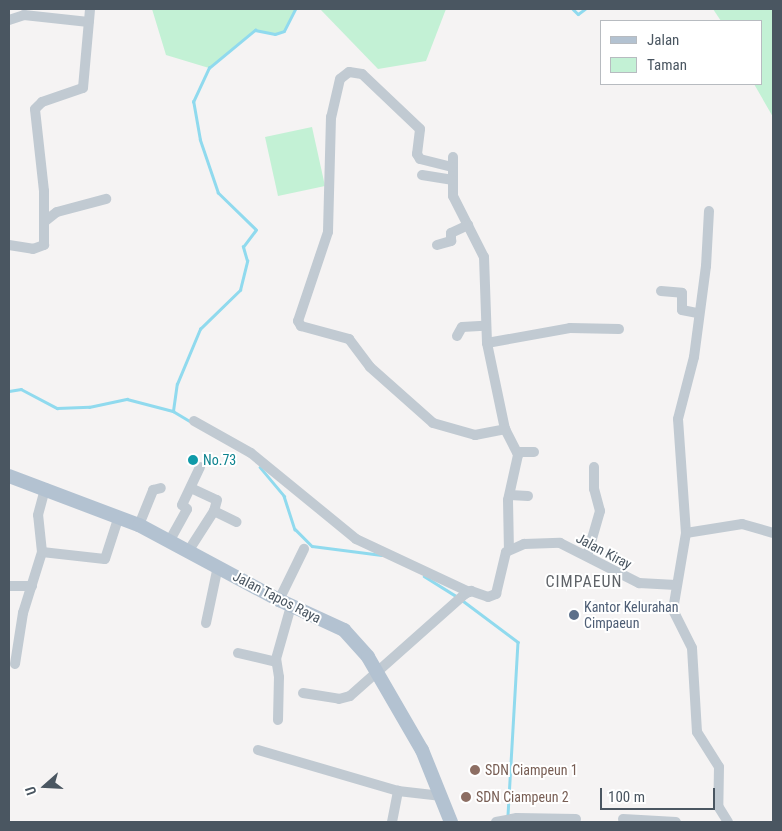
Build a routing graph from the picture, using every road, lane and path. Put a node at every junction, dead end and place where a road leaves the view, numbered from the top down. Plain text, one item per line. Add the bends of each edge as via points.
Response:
1 (90, 9) edge
2 (36, 12) edge
3 (9, 20) edge
4 (89, 22) junction
5 (422, 175) dead end
6 (452, 180) junction
7 (106, 198) dead end
8 (709, 212) dead end
9 (44, 222) junction
10 (468, 225) junction
11 (9, 245) edge
12 (437, 246) dead end
13 (661, 291) dead end
14 (698, 313) junction
15 (484, 326) junction
16 (619, 329) dead end
17 (457, 336) dead end
18 (487, 343) junction
19 (194, 421) dead end
20 (505, 429) junction
21 (517, 452) junction
22 (534, 452) dead end
23 (200, 467) dead end
24 (594, 467) dead end
25 (9, 476) edge
26 (45, 488) junction
27 (161, 488) dead end
28 (193, 489) junction
29 (510, 495) junction
30 (528, 496) dead end
31 (214, 511) junction
32 (119, 516) junction
33 (237, 522) dead end
34 (139, 525) junction
35 (686, 532) junction
36 (773, 533) edge
37 (170, 540) junction
38 (189, 550) junction
39 (304, 550) dead end
40 (509, 550) junction
41 (42, 552) junction
42 (587, 556) junction
43 (218, 566) junction
44 (676, 585) junction
45 (9, 586) edge
46 (32, 586) junction
47 (464, 596) junction
48 (285, 603) junction
49 (206, 623) dead end
50 (238, 653) dead end
51 (276, 662) junction
52 (16, 664) dead end
53 (378, 674) junction
54 (303, 693) dead end
55 (278, 720) dead end
56 (258, 750) dead end
57 (398, 791) junction
58 (442, 796) junction
59 (576, 819) dead end
60 (623, 819) dead end
61 (504, 821) edge
62 (392, 822) edge
63 (451, 822) edge
64 (676, 822) edge
65 (728, 822) edge

1 - 4 street
2 - 3 street
2 - 4 street
4 - 9 street via 83,88 42,102 35,109
5 - 6 street
6 - 10 street via 453,196
6 - 20 street via 452,162 420,159 416,154 420,129 362,74 349,72 340,80 334,90 331,118 328,232 298,321 300,326 349,339 370,367 433,423 472,435
7 - 9 street via 57,212
8 - 14 street via 706,266
9 - 11 street via 41,248
10 - 12 street via 451,233 451,241
10 - 15 street via 484,257
13 - 14 street via 682,293 682,310
14 - 35 street via 691,374 678,426 684,458
15 - 17 street via 462,327
15 - 18 street
16 - 18 street via 570,328
18 - 20 street
19 - 47 street via 251,453 356,539
20 - 21 street
21 - 22 street
21 - 29 street
23 - 28 street
24 - 42 street via 594,489 600,511
25 - 26 main road, Jalan Tapos Raya
26 - 32 main road, Jalan Tapos Raya
26 - 41 street via 38,515
27 - 34 street via 152,490
28 - 31 street via 217,500
28 - 37 street
29 - 30 street
29 - 40 street
31 - 33 street
31 - 38 street
32 - 34 main road, Jalan Tapos Raya
32 - 41 street via 107,557
34 - 37 main road, Jalan Tapos Raya
35 - 36 street via 742,524
35 - 44 street
37 - 38 main road, Jalan Tapos Raya
38 - 43 main road, Jalan Tapos Raya
39 - 48 street
40 - 42 street, Jalan Kiray via 524,544 549,542
40 - 47 street via 496,594
41 - 46 street
42 - 44 street, Jalan Kiray via 639,583
43 - 48 main road, Jalan Tapos Raya
43 - 49 street
44 - 65 street via 674,615 692,648 697,732 719,767 718,806
45 - 46 street
46 - 52 street via 23,613
47 - 53 street
48 - 51 street
48 - 53 main road, Jalan Tapos Raya via 344,630
50 - 51 street
51 - 55 street
53 - 54 street via 342,700
53 - 58 main road, Jalan Tapos Raya via 422,750
56 - 57 street
57 - 58 street
57 - 62 street
58 - 63 main road, Jalan Tapos Raya
59 - 61 street
60 - 64 street

